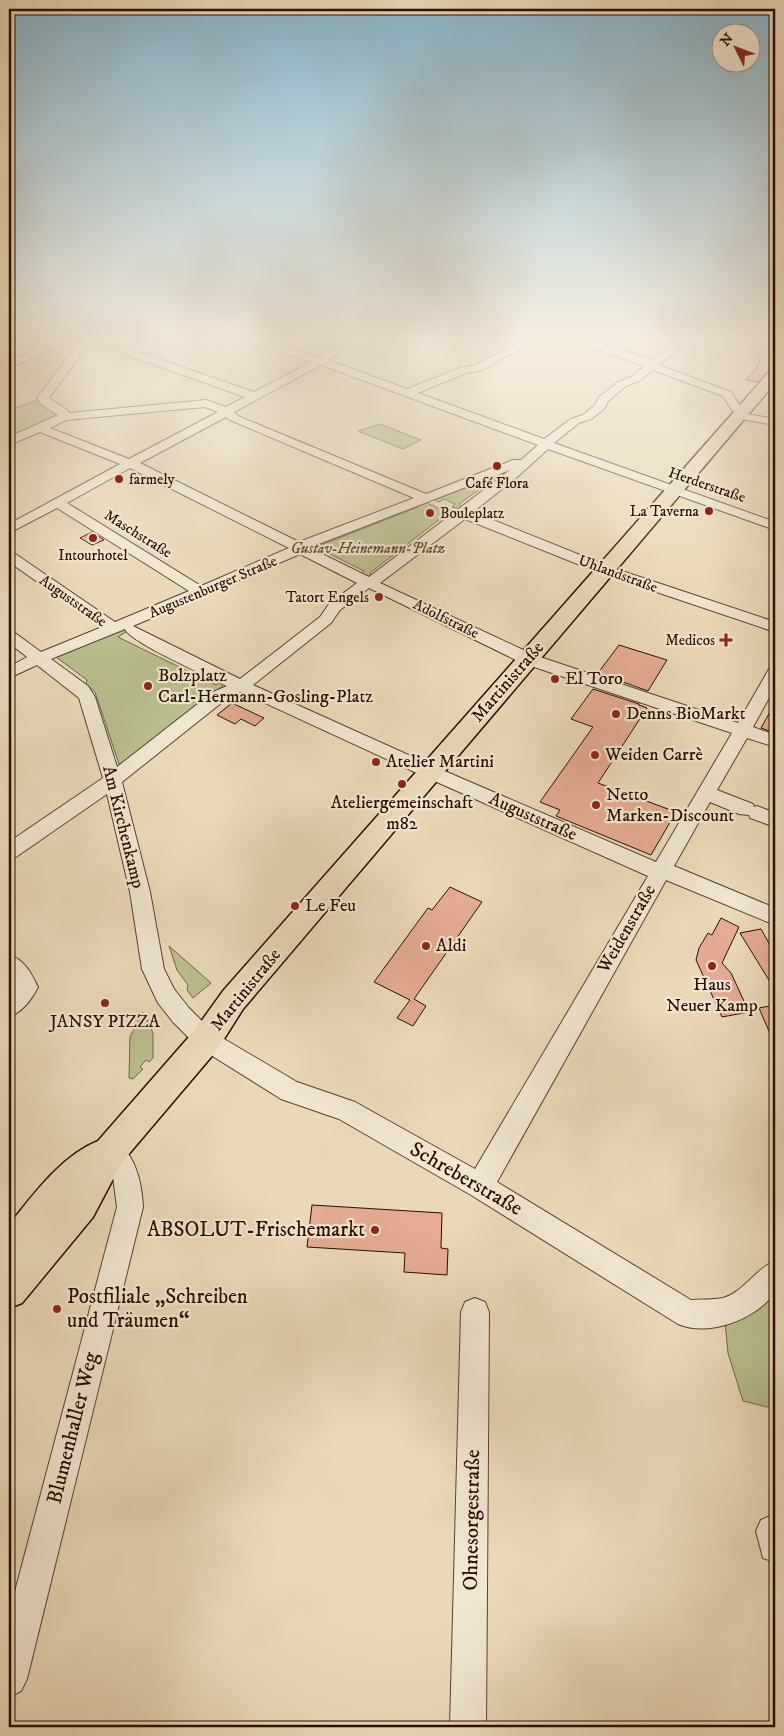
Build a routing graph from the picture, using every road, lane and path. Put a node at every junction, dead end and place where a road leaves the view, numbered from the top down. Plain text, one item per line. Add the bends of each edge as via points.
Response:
1 (60, 418) edge
2 (213, 418) edge
3 (234, 418) edge
4 (474, 418) edge
5 (584, 418) edge
6 (737, 418) edge
7 (760, 418) edge
8 (775, 422) edge
9 (40, 428) junction
10 (9, 441) edge
11 (546, 444) junction
12 (131, 464) junction
13 (507, 472) junction
14 (679, 492) junction
15 (424, 498) junction
16 (58, 503) junction
17 (463, 513) junction
18 (775, 526) edge
19 (9, 529) edge
20 (300, 548) junction
21 (9, 556) edge
22 (609, 572) junction
23 (369, 582) junction
24 (201, 592) junction
25 (775, 627) edge
26 (113, 628) junction
27 (132, 630) dead end
28 (9, 636) edge
29 (38, 658) junction
30 (533, 661) junction
31 (9, 673) edge
32 (775, 673) edge
33 (242, 685) junction
34 (741, 730) junction
35 (775, 741) edge
36 (436, 775) junction
37 (112, 779) junction
38 (705, 793) junction
39 (775, 820) edge
40 (9, 852) edge
41 (660, 872) junction
42 (775, 917) edge
43 (9, 964) edge
44 (9, 1007) edge
45 (206, 1040) junction
46 (110, 1152) junction
47 (480, 1186) junction
48 (9, 1252) edge
49 (775, 1275) edge
50 (9, 1290) edge
51 (475, 1312) dead end
52 (9, 1679) edge
53 (468, 1727) edge

1 - 9 street
2 - 12 street
3 - 15 street
4 - 11 street, Herderstraße
5 - 11 street via 575,421
6 - 14 main road, Martinistraße
7 - 8 street
9 - 10 street
9 - 12 street, Adolfstraße
11 - 13 street
11 - 14 street, Herderstraße
12 - 16 street
12 - 20 street, Adolfstraße
13 - 15 street, Augustenburger Straße
13 - 17 street
14 - 18 street, Herderstraße
14 - 22 main road, Martinistraße
15 - 20 street, Augustenburger Straße
16 - 19 street
16 - 24 street, Maschstraße
17 - 22 street, Uhlandstraße
17 - 23 street
20 - 23 street, Adolfstraße
20 - 24 street, Augustenburger Straße
21 - 26 street, Auguststraße
22 - 25 street, Uhlandstraße
22 - 30 main road, Martinistraße
23 - 30 street, Adolfstraße
23 - 33 street via 334,607 326,620
24 - 26 street, Augustenburger Straße
26 - 29 street, Augustenburger Straße
27 - 33 street, Auguststraße
28 - 29 street, Am Kirchenkamp
29 - 31 street, Augustenburger Straße
29 - 37 street, Am Kirchenkamp via 87,697
30 - 34 street, Adolfstraße
30 - 36 main road, Martinistraße
32 - 34 street, Weidenstraße
33 - 36 street, Auguststraße
33 - 37 street via 219,696
34 - 35 street, Adolfstraße
34 - 38 street, Weidenstraße
36 - 41 street, Auguststraße
36 - 45 main road, Martinistraße via 234,1000
37 - 40 street
37 - 45 street, Am Kirchenkamp via 140,892 152,969 181,1016
38 - 39 street
38 - 41 street, Weidenstraße
41 - 42 street, Auguststraße via 672,873
41 - 47 street, Weidenstraße
43 - 44 street via 22,976 27,987
45 - 46 main road, Martinistraße
45 - 47 street, Schreberstraße via 290,1091 346,1110
46 - 48 main road via 88,1164
46 - 50 main road via 81,1205
46 - 52 street, Blumenhaller Weg via 123,1166 130,1188 130,1207
47 - 49 street, Schreberstraße via 688,1314 724,1312 745,1302
51 - 53 street, Ohnesorgestraße

